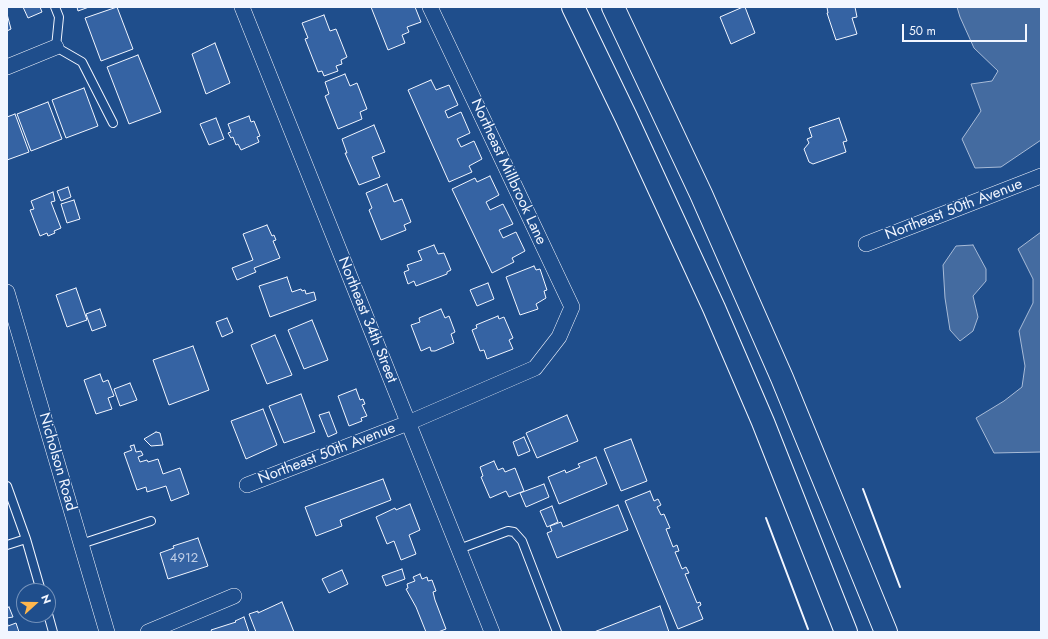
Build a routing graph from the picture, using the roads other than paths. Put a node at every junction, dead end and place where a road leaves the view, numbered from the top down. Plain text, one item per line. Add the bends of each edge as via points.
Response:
1 (55, 7) edge
2 (242, 7) edge
3 (430, 7) edge
4 (573, 7) edge
5 (613, 7) edge
6 (56, 47) junction
7 (7, 67) edge
8 (113, 123) dead end
9 (1041, 176) edge
10 (866, 244) dead end
11 (7, 292) edge
12 (408, 423) junction
13 (247, 485) dead end
14 (7, 486) edge
15 (151, 521) dead end
16 (26, 539) junction
17 (81, 544) junction
18 (7, 545) edge
19 (459, 549) junction
20 (39, 583) edge
21 (234, 596) dead end
22 (107, 632) edge
23 (148, 632) edge
24 (492, 632) edge
25 (556, 632) edge
26 (846, 632) edge
27 (886, 632) edge

1 - 6 lane via 59,17
2 - 12 street, Northeast 34th Street
3 - 12 street, Northeast Millbrook Lane via 572,307 559,337 535,368
4 - 26 highway via 714,308 763,422
5 - 27 highway via 751,308 826,482
6 - 7 street
6 - 8 lane via 82,62
9 - 10 street, Northeast 50th Avenue
11 - 17 street, Nicholson Road
12 - 13 street, Northeast 50th Avenue
12 - 19 street, Northeast 34th Street
14 - 16 lane
15 - 17 lane
16 - 18 lane
16 - 20 lane
17 - 22 street, Nicholson Road
19 - 24 street, Northeast 34th Street
19 - 25 lane via 508,530 514,532 522,541
21 - 23 street

